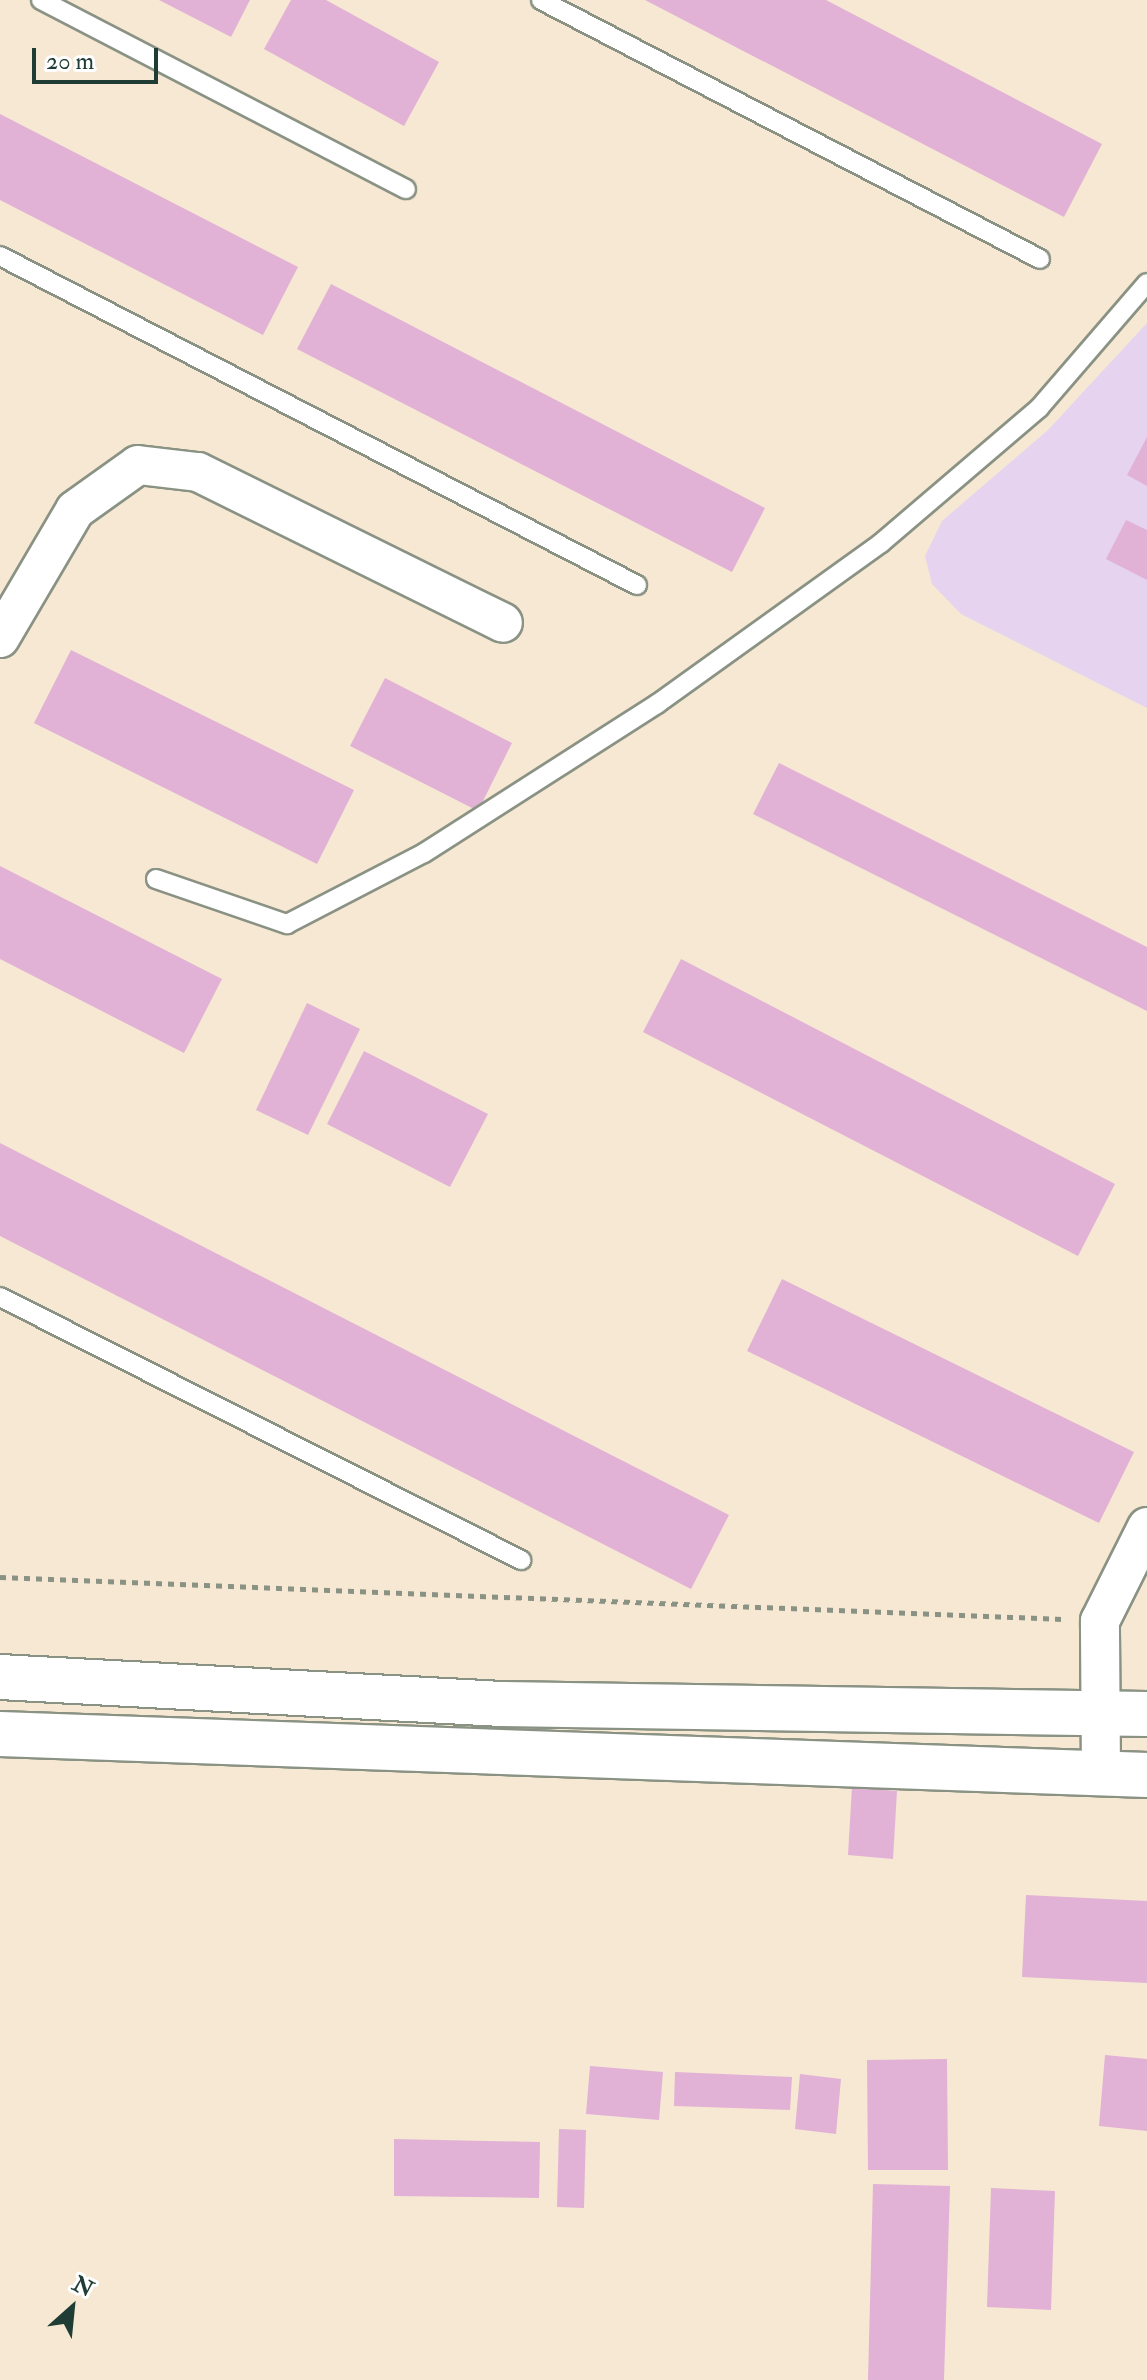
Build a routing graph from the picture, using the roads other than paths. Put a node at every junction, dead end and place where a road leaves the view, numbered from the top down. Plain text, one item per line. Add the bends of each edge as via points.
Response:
1 (41, 0) edge
2 (541, 0) edge
3 (406, 189) dead end
4 (0, 256) edge
5 (1040, 259) dead end
6 (1147, 283) edge
7 (637, 585) dead end
8 (503, 623) dead end
9 (1, 635) edge
10 (156, 879) dead end
11 (0, 1297) edge
12 (1147, 1527) edge
13 (521, 1560) dead end
14 (0, 1677) edge
15 (1102, 1712) junction
16 (1147, 1714) edge
17 (0, 1734) edge
18 (1101, 1774) junction
19 (1147, 1775) edge

1 - 3 lane
2 - 5 lane
4 - 7 lane
6 - 10 lane via 1039,408 881,543 657,704 424,853 287,924
8 - 9 street via 198,472 138,465 75,510
11 - 13 lane
12 - 15 street via 1100,1621
14 - 15 main road via 502,1704
15 - 16 main road
15 - 18 street
17 - 18 main road
18 - 19 main road

